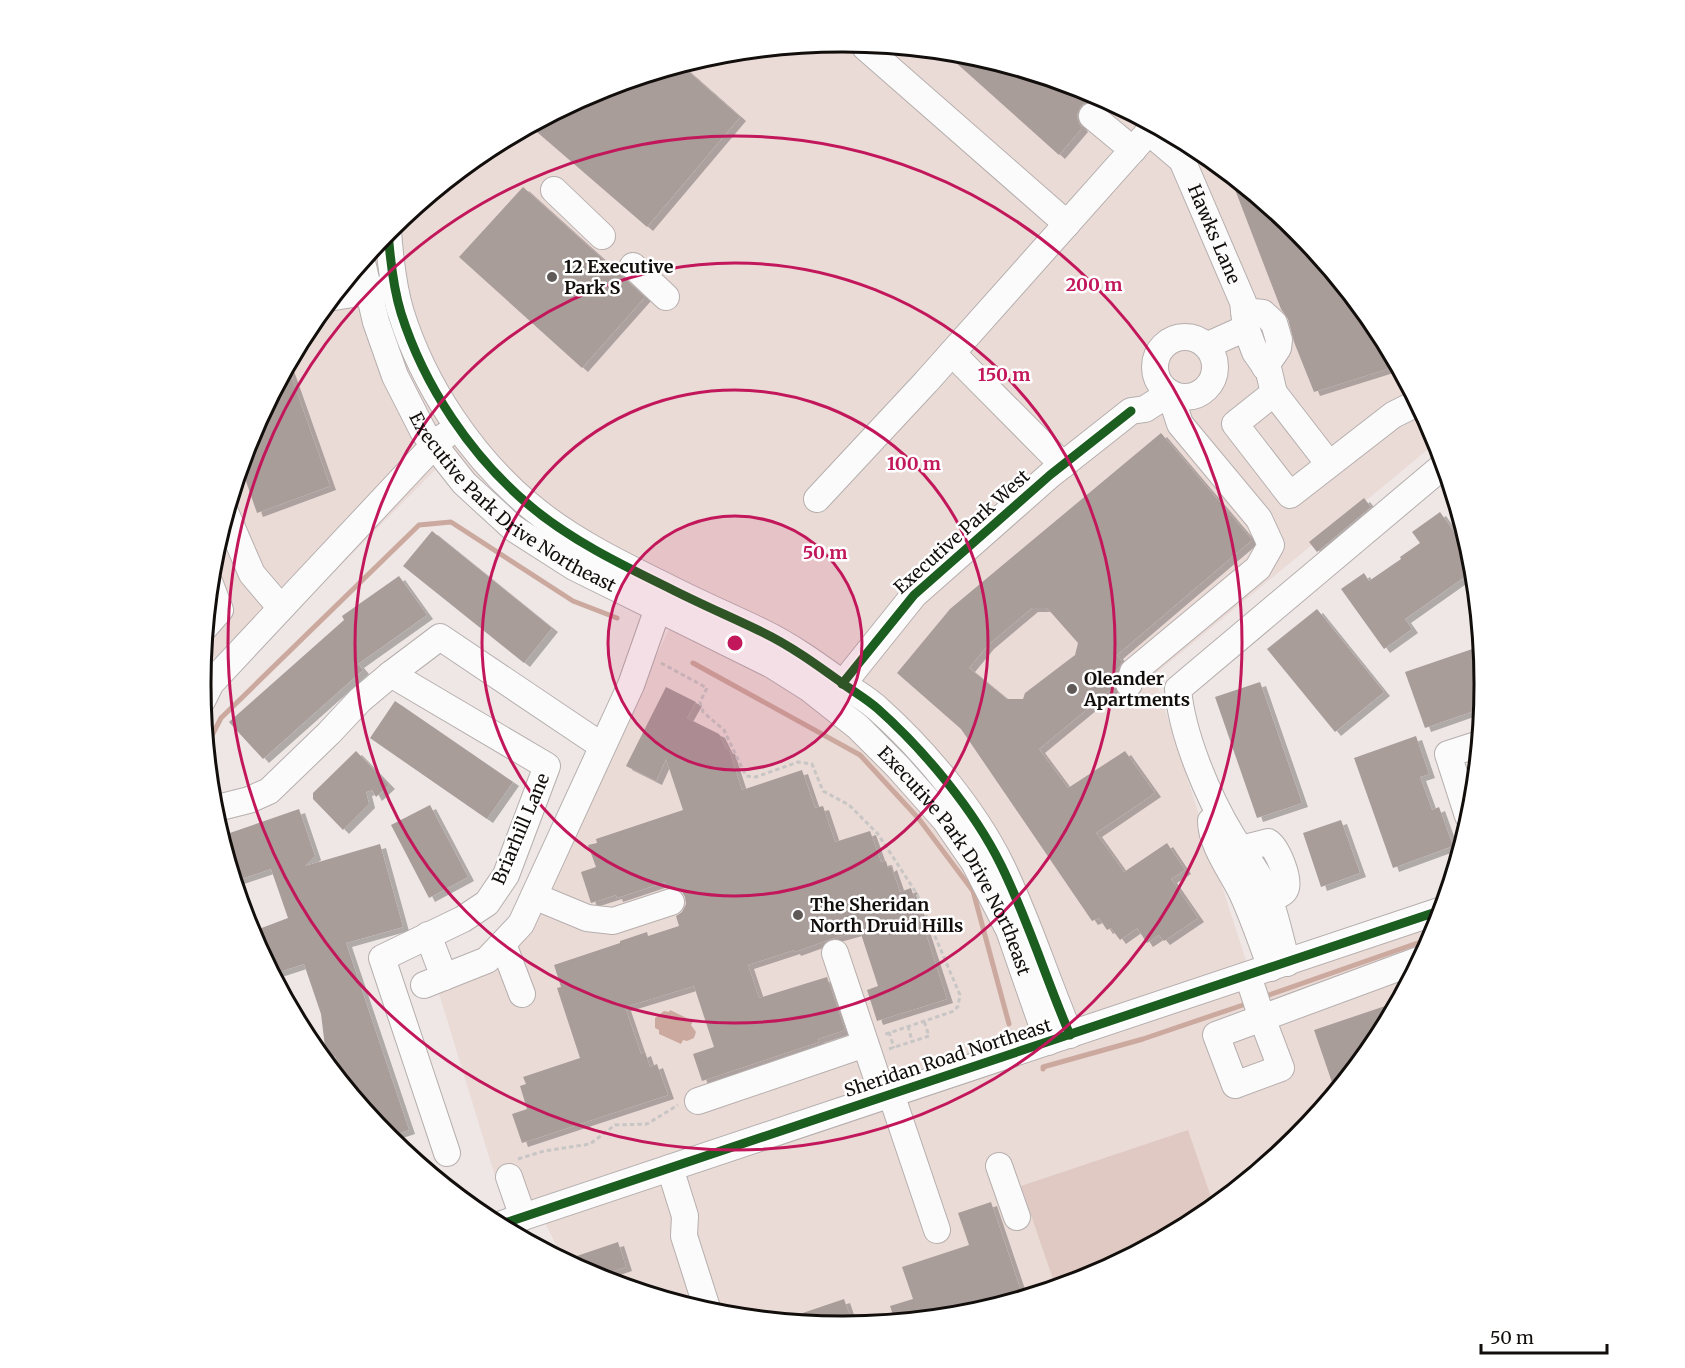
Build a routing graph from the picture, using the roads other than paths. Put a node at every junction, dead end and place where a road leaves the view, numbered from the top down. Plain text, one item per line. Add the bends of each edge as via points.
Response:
1 (879, 54) edge
2 (1092, 116) dead end
3 (1145, 136) edge
4 (554, 190) dead end
5 (1067, 224) junction
6 (602, 236) dead end
7 (389, 245) edge
8 (633, 266) dead end
9 (364, 272) edge
10 (396, 286) junction
11 (369, 293) junction
12 (345, 296) edge
13 (666, 297) dead end
14 (1245, 319) junction
15 (1211, 356) junction
16 (1260, 359) junction
17 (943, 362) junction
18 (1163, 386) junction
19 (1274, 393) junction
20 (1410, 407) edge
21 (457, 425) junction
22 (434, 445) junction
23 (1329, 464) junction
24 (1063, 465) junction
25 (1437, 471) edge
26 (817, 499) dead end
27 (232, 527) edge
28 (662, 598) junction
29 (216, 600) edge
30 (281, 608) junction
31 (215, 616) edge
32 (391, 674) junction
33 (211, 683) edge
34 (1130, 684) dead end
35 (835, 693) junction
36 (602, 746) junction
37 (1471, 747) edge
38 (1463, 800) edge
39 (223, 807) edge
40 (1231, 852) junction
41 (534, 896) junction
42 (671, 902) dead end
43 (1428, 920) edge
44 (428, 935) junction
45 (503, 944) junction
46 (835, 953) dead end
47 (1409, 964) edge
48 (1268, 969) junction
49 (522, 994) dead end
50 (1059, 1039) junction
51 (874, 1045) junction
52 (887, 1095) junction
53 (698, 1101) road end
54 (447, 1153) dead end
55 (999, 1166) dead end
56 (512, 1168) road end
57 (670, 1168) junction
58 (1017, 1217) dead end
59 (511, 1221) edge
60 (937, 1230) dead end
61 (704, 1300) edge

1 - 5 street
2 - 3 street, Hawks Lane
3 - 5 street
3 - 14 street, Hawks Lane via 1182,160 1243,302
4 - 6 street
5 - 17 street
7 - 10 street, Executive Park Drive Northeast
8 - 13 street
9 - 11 street, Executive Park Drive Northeast
10 - 11 street
10 - 21 street, Executive Park Drive Northeast via 401,312 421,365
11 - 12 street
11 - 22 street, Executive Park Drive Northeast via 395,376
14 - 15 street
14 - 16 street, Hawks Lane
15 - 16 street
15 - 18 street via 1213,377 1200,393 1180,397
15 - 18 street via 1192,338 1165,344 1154,369
16 - 19 street, Hawks Lane via 1269,372
17 - 24 street
17 - 26 street
18 - 24 street, Executive Park West via 1134,400 1131,411
18 - 34 street via 1180,424 1259,519 1271,545 1258,568 1133,672
19 - 23 street, Hawks Lane
19 - 23 street via 1235,424 1283,486 1290,495
20 - 23 street
21 - 22 street
21 - 28 street, Executive Park Drive Northeast via 487,464 529,506
22 - 28 street, Executive Park Drive Northeast via 464,483 513,528 574,567
22 - 30 street
24 - 35 street, Executive Park West via 914,595
25 - 40 street via 1178,689 1180,712
27 - 30 street via 252,574
28 - 35 street, Executive Park Drive Northeast via 792,677
28 - 35 street, Executive Park Drive Northeast via 765,634 820,667
28 - 36 street via 631,685
29 - 31 street via 220,610
30 - 33 street
32 - 36 street via 440,638
32 - 39 street via 269,791
32 - 44 street, Briarhill Lane via 547,766 506,875 487,903
35 - 50 street, Executive Park Drive Northeast via 877,707 919,749 964,804 1000,863 1028,926
36 - 41 street
37 - 38 street via 1449,754
40 - 48 street
40 - 48 street via 1259,876 1268,899
41 - 42 street via 587,918 613,921
41 - 45 street via 521,924
43 - 48 street, Sheridan Road Northeast
44 - 45 street via 434,981 487,960
44 - 54 street, Briarhill Lane via 382,958
45 - 49 street
46 - 51 street
47 - 48 street via 1262,1018
48 - 50 street, Sheridan Road Northeast
50 - 52 street, Sheridan Road Northeast
51 - 52 street
51 - 53 street
52 - 57 street, Sheridan Road Northeast
52 - 60 street
55 - 58 street
56 - 59 street
57 - 59 street, Sheridan Road Northeast
57 - 61 street via 685,1216 684,1236

